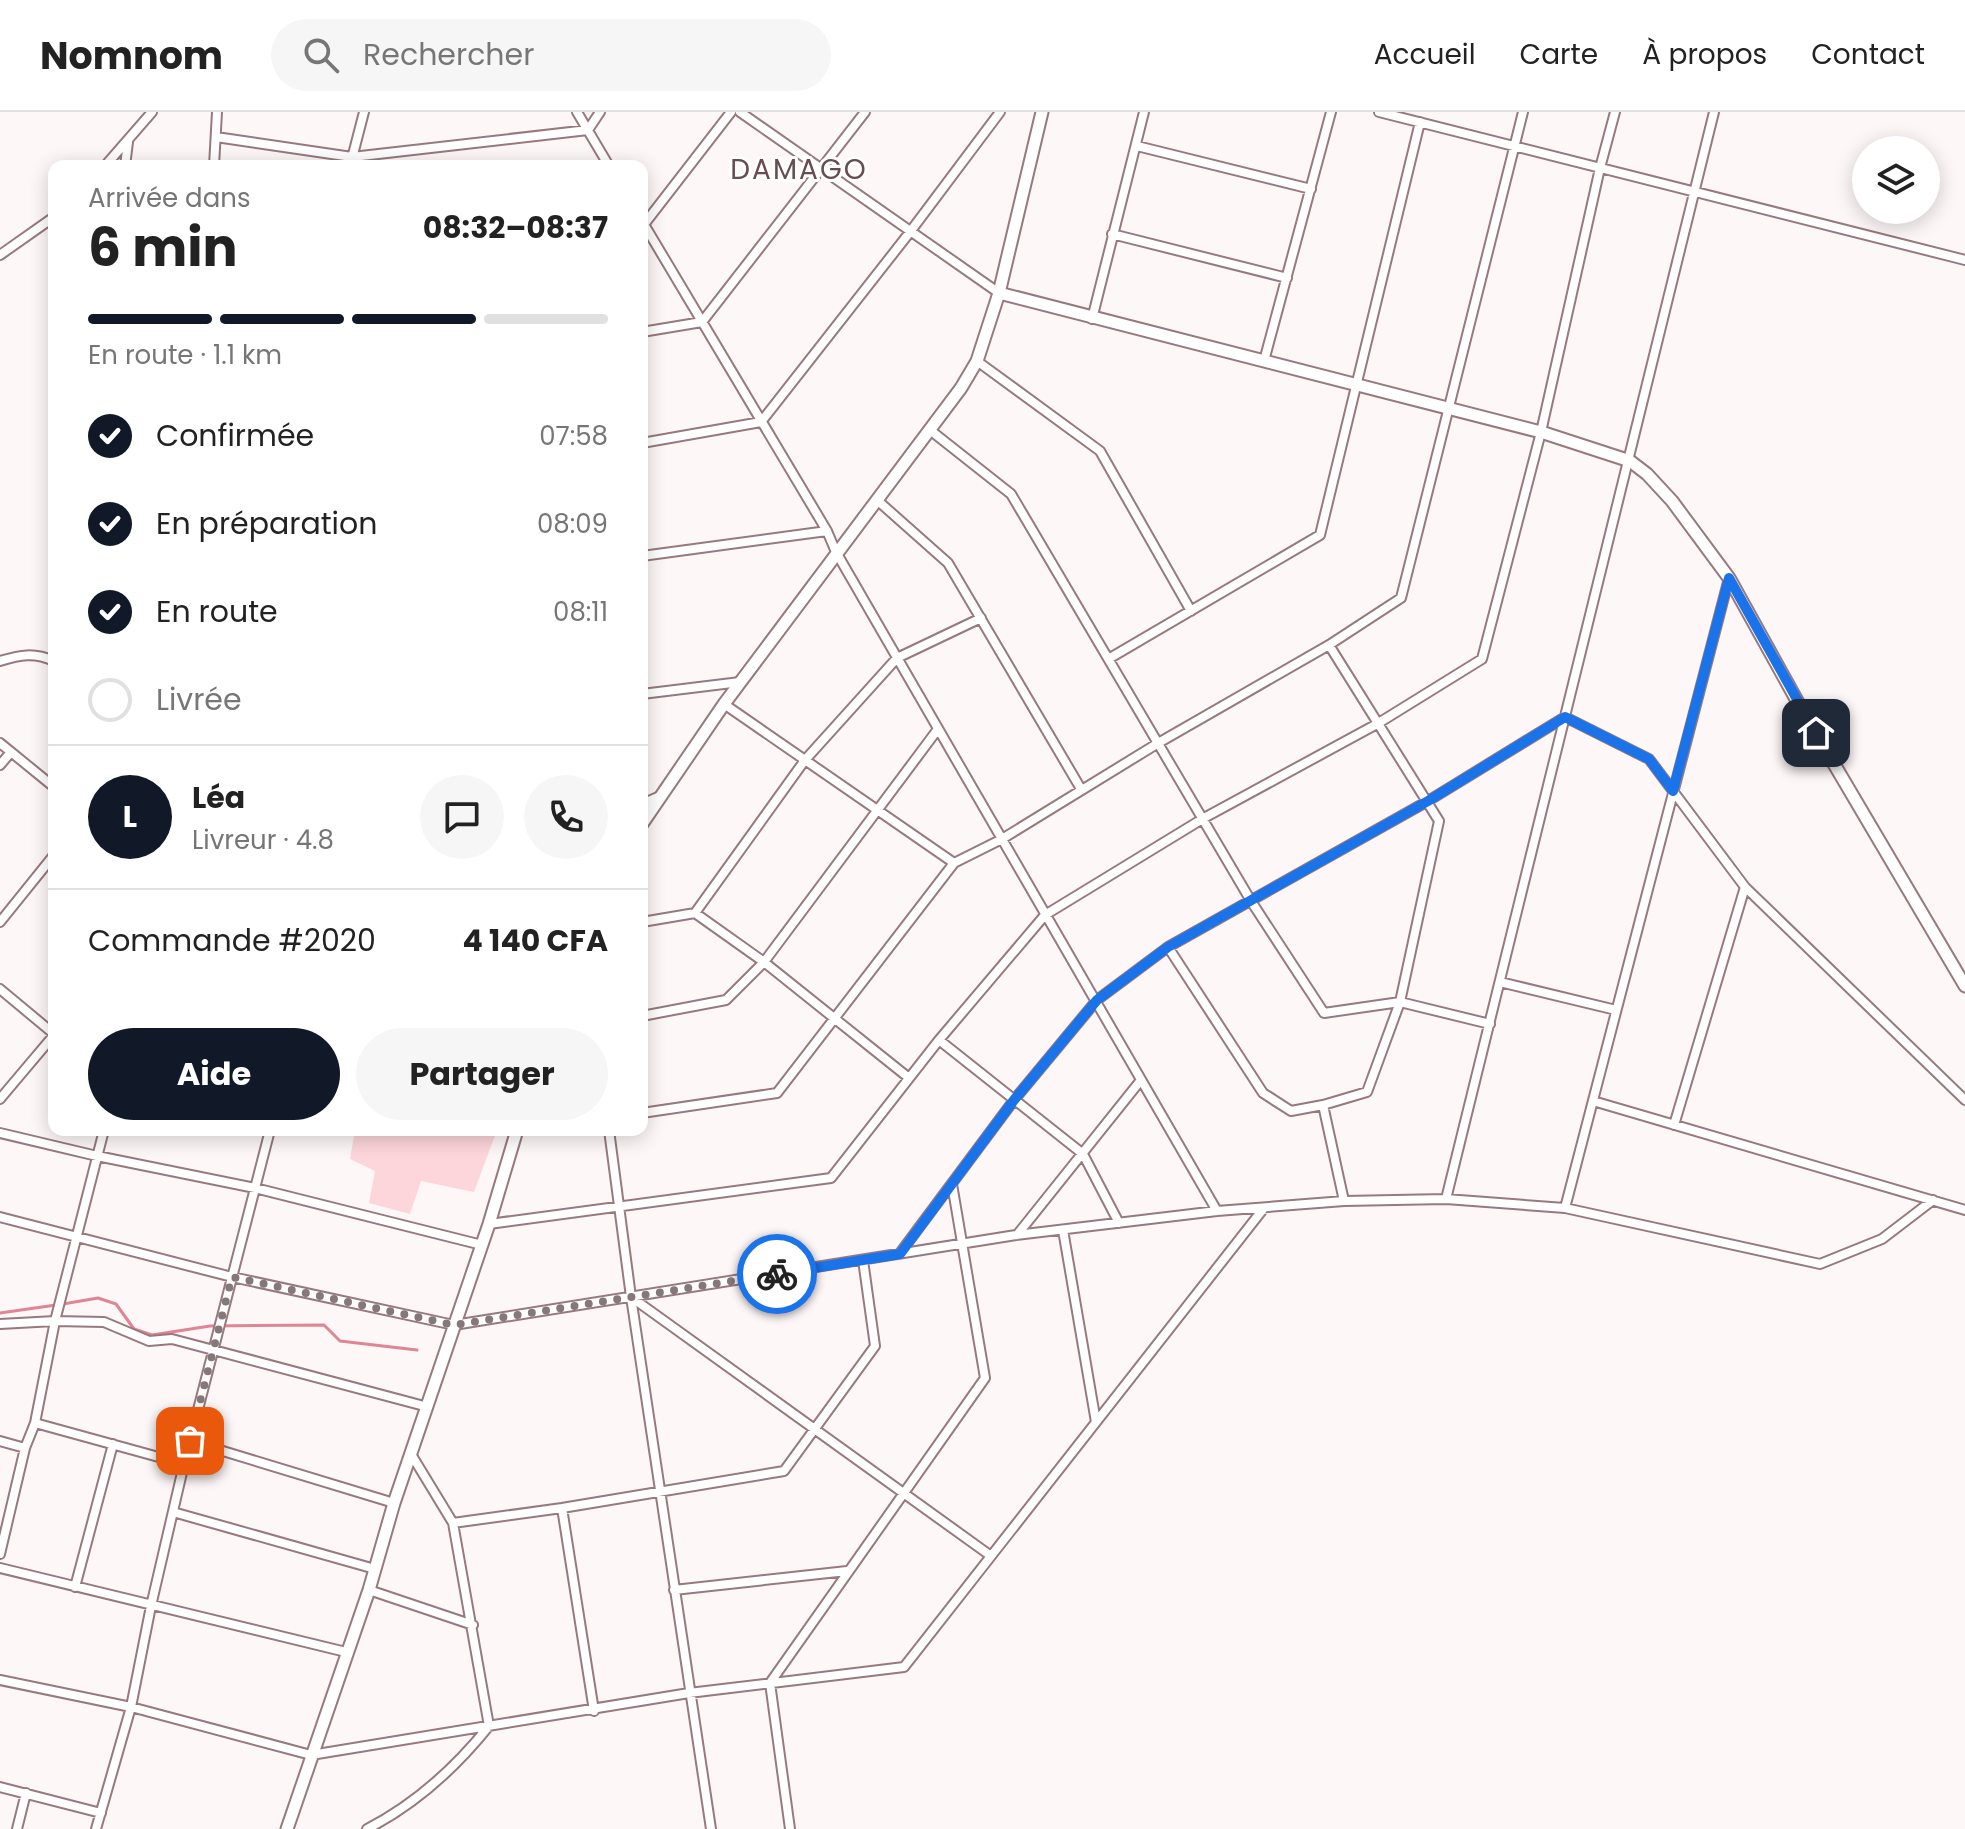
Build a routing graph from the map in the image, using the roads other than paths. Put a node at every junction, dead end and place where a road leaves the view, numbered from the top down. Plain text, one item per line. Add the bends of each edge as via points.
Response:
1 (152, 112) edge
2 (217, 112) edge
3 (364, 112) edge
4 (577, 112) edge
5 (600, 112) edge
6 (731, 112) edge
7 (740, 112) edge
8 (865, 112) edge
9 (1000, 112) edge
10 (1042, 112) edge
11 (1144, 112) edge
12 (1331, 112) edge
13 (1379, 112) edge
14 (1523, 112) edge
15 (1615, 112) edge
16 (1714, 112) edge
17 (1420, 122) junction
18 (588, 130) junction
19 (216, 137) junction
20 (128, 141) junction
21 (1137, 146) junction
22 (1515, 146) junction
23 (111, 160) edge
24 (126, 160) edge
25 (214, 160) edge
26 (340, 160) edge
27 (352, 160) edge
28 (366, 160) edge
29 (606, 160) edge
30 (1600, 168) junction
31 (822, 169) junction
32 (1311, 189) junction
33 (1693, 191) junction
34 (648, 219) edge
35 (48, 221) edge
36 (910, 232) junction
37 (648, 233) edge
38 (1112, 234) junction
39 (0, 255) edge
40 (1965, 260) edge
41 (1287, 278) junction
42 (999, 293) junction
43 (1092, 319) junction
44 (702, 322) junction
45 (648, 331) edge
46 (977, 361) junction
47 (1264, 361) junction
48 (1357, 386) junction
49 (1450, 409) junction
50 (761, 422) junction
51 (930, 430) junction
52 (1541, 432) junction
53 (648, 442) edge
54 (1630, 461) junction
55 (877, 500) junction
56 (827, 531) junction
57 (836, 552) junction
58 (648, 555) edge
59 (1729, 578) junction
60 (1191, 611) junction
61 (981, 618) junction
62 (1329, 645) junction
63 (48, 658) edge
64 (897, 658) junction
65 (1110, 658) junction
66 (0, 661) edge
67 (742, 682) junction
68 (648, 693) edge
69 (724, 704) junction
70 (1565, 717) junction
71 (1377, 724) junction
72 (938, 729) junction
73 (1160, 742) junction
74 (0, 743) edge
75 (11, 752) junction
76 (805, 760) junction
77 (0, 765) edge
78 (48, 782) edge
79 (1081, 789) junction
80 (1673, 791) junction
81 (658, 797) junction
82 (648, 801) edge
83 (1428, 801) junction
84 (877, 809) junction
85 (648, 814) edge
86 (1204, 818) junction
87 (1002, 839) junction
88 (48, 862) edge
89 (954, 863) junction
90 (1745, 887) junction
91 (1251, 901) junction
92 (695, 913) junction
93 (1045, 915) junction
94 (648, 921) edge
95 (0, 922) edge
96 (1168, 947) junction
97 (764, 962) junction
98 (1500, 982) junction
99 (1965, 986) edge
100 (0, 989) edge
101 (1097, 1000) junction
102 (1400, 1002) junction
103 (1616, 1010) junction
104 (648, 1015) edge
105 (835, 1017) junction
106 (1490, 1024) junction
107 (48, 1030) edge
108 (939, 1040) junction
109 (48, 1042) edge
110 (909, 1078) junction
111 (1141, 1080) junction
112 (0, 1099) edge
113 (1014, 1100) junction
114 (1965, 1100) edge
115 (1593, 1101) junction
116 (1323, 1105) junction
117 (648, 1112) edge
118 (1674, 1125) junction
119 (0, 1133) edge
120 (102, 1136) edge
121 (268, 1136) edge
122 (515, 1136) edge
123 (610, 1136) edge
124 (1083, 1154) junction
125 (97, 1156) junction
126 (952, 1184) junction
127 (255, 1188) junction
128 (1446, 1199) junction
129 (1933, 1200) junction
130 (1344, 1201) junction
131 (1265, 1207) junction
132 (620, 1208) junction
133 (1565, 1208) junction
134 (1965, 1210) edge
135 (1217, 1211) junction
136 (0, 1217) edge
137 (1119, 1223) junction
138 (489, 1224) junction
139 (1063, 1230) junction
140 (1016, 1235) junction
141 (76, 1237) junction
142 (962, 1244) junction
143 (482, 1245) junction
144 (900, 1254) junction
145 (863, 1260) junction
146 (232, 1277) junction
147 (631, 1297) junction
148 (55, 1321) junction
149 (0, 1324) edge
150 (454, 1325) junction
151 (213, 1351) junction
152 (428, 1407) junction
153 (1096, 1422) junction
154 (35, 1423) junction
155 (815, 1429) junction
156 (0, 1441) edge
157 (190, 1441) junction
158 (113, 1444) junction
159 (25, 1448) junction
160 (411, 1454) junction
161 (184, 1464) junction
162 (659, 1490) junction
163 (903, 1492) junction
164 (394, 1503) junction
165 (562, 1508) junction
166 (173, 1512) junction
167 (453, 1523) junction
168 (0, 1554) edge
169 (991, 1556) junction
170 (0, 1568) edge
171 (375, 1569) junction
172 (847, 1571) junction
173 (75, 1587) junction
174 (369, 1590) junction
175 (674, 1590) junction
176 (151, 1606) junction
177 (473, 1625) junction
178 (346, 1652) junction
179 (0, 1680) edge
180 (770, 1683) junction
181 (689, 1693) junction
182 (131, 1707) junction
183 (594, 1711) junction
184 (489, 1726) junction
185 (311, 1755) junction
186 (0, 1787) edge
187 (26, 1793) junction
188 (101, 1813) junction
189 (17, 1829) edge
190 (96, 1829) edge
191 (287, 1829) edge
192 (367, 1829) edge
193 (711, 1829) edge
194 (790, 1829) edge

1 - 20 street
2 - 19 street
3 - 27 street
4 - 18 street
5 - 18 street
6 - 34 street
7 - 31 street
8 - 31 street
9 - 36 street
10 - 42 main road
11 - 21 street
12 - 32 street
13 - 17 street
14 - 22 street
15 - 30 street
16 - 33 street
17 - 22 street
17 - 48 street
18 - 28 street
18 - 29 street
19 - 25 street
19 - 26 street
20 - 23 street
20 - 24 street
21 - 32 street
21 - 38 street
22 - 30 street
22 - 49 street
30 - 33 street
30 - 52 street
31 - 36 street
31 - 44 street
32 - 41 street
33 - 40 street
33 - 54 street
35 - 39 street
36 - 42 street
36 - 50 street
37 - 44 street
38 - 41 street
38 - 43 street
41 - 47 street
42 - 43 main road
42 - 46 main road
43 - 47 main road
44 - 45 street
44 - 50 street
46 - 51 main road
46 - 60 street via 1100,451
47 - 48 main road
48 - 49 main road
48 - 60 street via 1320,535
49 - 52 main road
49 - 62 street via 1401,598
50 - 53 street
50 - 56 street
51 - 55 main road
51 - 65 street via 1011,494
52 - 54 main road
52 - 71 street via 1482,659
54 - 59 main road via 1672,501
54 - 70 street
55 - 57 main road
55 - 61 street via 948,563
56 - 57 street
56 - 58 street
57 - 64 street
57 - 67 main road
59 - 80 street
59 - 99 main road
60 - 65 street
61 - 64 street
61 - 79 street
62 - 71 street
62 - 73 street
63 - 66 street via 23,654
64 - 72 street
64 - 76 street
65 - 73 street
67 - 68 street
67 - 69 main road
69 - 76 street
69 - 81 main road
70 - 80 street via 1649,759
70 - 83 street
70 - 98 street
71 - 83 street
71 - 86 street
72 - 84 street
72 - 87 street
73 - 79 street
73 - 86 street
74 - 75 street
75 - 77 street
75 - 78 street
76 - 84 street
76 - 92 street
79 - 87 street
80 - 90 street
80 - 103 street
81 - 82 street
81 - 85 main road
83 - 91 street
83 - 102 street via 1439,821
84 - 89 street
84 - 97 street
86 - 91 street
86 - 93 street
87 - 89 street
87 - 93 street
88 - 95 street
89 - 105 street
90 - 114 street
90 - 118 street
91 - 96 street
91 - 102 street via 1324,1013
92 - 94 street
92 - 97 street
93 - 101 street
93 - 108 street
96 - 101 street
96 - 116 street via 1263,1093 1291,1111
97 - 104 street via 726,1000
97 - 105 street
98 - 103 street
98 - 106 street
100 - 107 street
101 - 111 street
101 - 113 street
102 - 106 street
102 - 116 street via 1367,1092
103 - 115 street
105 - 110 street
105 - 117 street via 777,1093
106 - 128 street
108 - 110 street
108 - 113 street
109 - 112 street
110 - 132 street via 831,1178
111 - 124 street
111 - 135 street
113 - 124 street
113 - 126 street
115 - 118 street
115 - 133 street
116 - 130 street
118 - 129 street
119 - 125 street
120 - 125 street
121 - 127 street
122 - 138 main road
123 - 132 street
124 - 137 street
124 - 140 street
125 - 127 street
125 - 141 street
126 - 142 street
126 - 144 street
127 - 143 street
127 - 146 street
128 - 130 street
128 - 133 street
129 - 133 street via 1882,1239 1820,1264
129 - 134 street
130 - 131 street
131 - 135 street
131 - 153 street
132 - 138 street
132 - 147 street
135 - 137 street
136 - 141 street
137 - 139 street
138 - 143 main road
139 - 140 street
139 - 153 street
140 - 142 street
141 - 146 street
141 - 148 street
142 - 144 street
142 - 163 street via 985,1378
143 - 150 main road
144 - 145 street
145 - 147 street
145 - 155 street via 875,1346
146 - 150 street
146 - 151 street
147 - 150 street
147 - 155 street
147 - 162 street
148 - 149 street
148 - 151 street via 104,1322 149,1341 172,1339
148 - 154 street
150 - 152 main road
151 - 152 street
151 - 157 street
152 - 160 main road
153 - 169 street
154 - 158 street
154 - 159 street
155 - 162 street via 784,1471
155 - 163 street
156 - 159 street
157 - 161 street
157 - 164 street
158 - 161 street
158 - 173 street
159 - 168 street
160 - 164 main road
160 - 167 street
161 - 166 street
162 - 165 street
162 - 175 street
163 - 169 street
163 - 172 street
164 - 171 main road
165 - 167 street
165 - 183 street
166 - 171 street
166 - 176 street
167 - 177 street
169 - 180 street via 904,1667
170 - 173 street
171 - 174 main road
172 - 175 street
172 - 180 street
173 - 176 street
174 - 177 street
174 - 178 main road
175 - 181 street
176 - 178 street
176 - 182 street
177 - 184 street
178 - 185 main road
179 - 182 street
180 - 181 street
180 - 194 street
181 - 183 street
181 - 193 street
182 - 185 street
182 - 188 street
183 - 184 street
184 - 185 street
184 - 192 street via 466,1754 394,1816
185 - 191 main road
186 - 187 street
187 - 188 street
187 - 189 street
188 - 190 street

